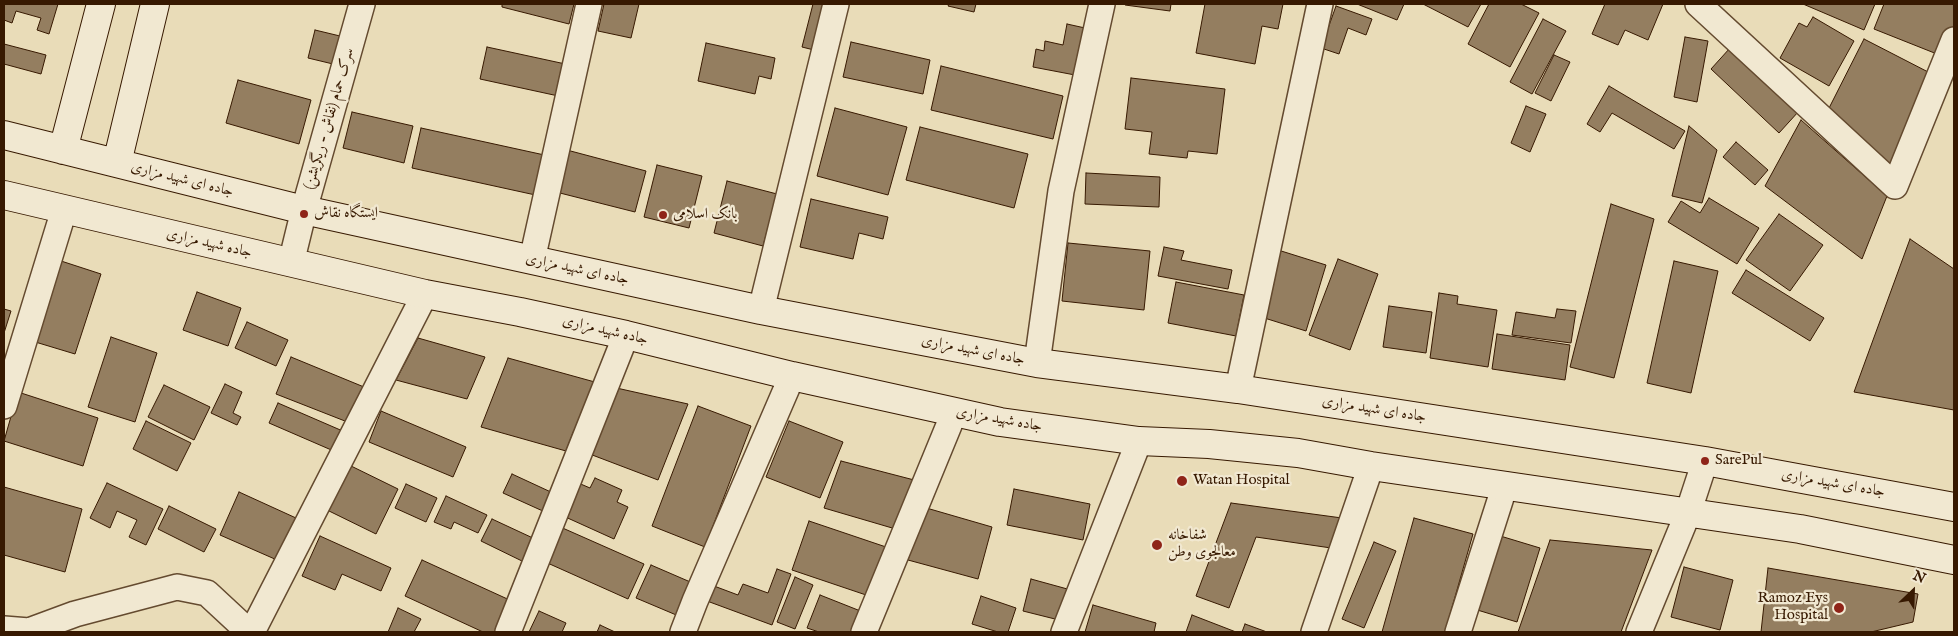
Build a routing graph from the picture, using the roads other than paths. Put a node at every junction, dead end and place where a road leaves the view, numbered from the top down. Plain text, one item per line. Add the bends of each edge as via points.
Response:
1 (101, 4) edge
2 (155, 4) edge
3 (362, 4) edge
4 (589, 4) edge
5 (836, 4) edge
6 (1102, 4) edge
7 (1320, 4) edge
8 (1699, 4) edge
9 (1954, 40) edge
10 (4, 135) edge
11 (63, 150) junction
12 (117, 163) junction
13 (4, 196) edge
14 (64, 210) junction
15 (304, 210) junction
16 (532, 260) junction
17 (291, 263) junction
18 (424, 294) junction
19 (761, 310) junction
20 (626, 335) junction
21 (1037, 363) junction
22 (792, 376) junction
23 (1238, 389) junction
24 (4, 406) edge
25 (954, 413) junction
26 (1139, 440) junction
27 (1705, 461) junction
28 (1372, 466) junction
29 (1505, 485) junction
30 (1954, 507) edge
31 (1688, 513) junction
32 (1954, 560) edge
33 (4, 629) edge
34 (250, 632) edge
35 (508, 632) edge
36 (683, 632) edge
37 (864, 632) edge
38 (1064, 632) edge
39 (1314, 632) edge
40 (1458, 632) edge
41 (1639, 632) edge

1 - 11 main road
2 - 12 main road
3 - 15 street, سرک حمام (نقاش - ریگریشن)
4 - 16 street
5 - 19 street
6 - 21 street via 1061,191
7 - 23 street
8 - 9 street via 1895,186
10 - 11 main road, جاده ای شهید مزاری
11 - 12 main road, جاده ای شهید مزاری
12 - 15 main road, جاده ای شهید مزاری
13 - 14 main road, جاده شهید مزاری
14 - 17 main road, جاده شهید مزاری
14 - 24 street
15 - 16 main road, جاده ای شهید مزاری
15 - 17 street, سرک حمام (نقاش - ریگریشن)
16 - 19 main road, جاده ای شهید مزاری
17 - 18 main road, جاده شهید مزاری
18 - 20 main road, جاده شهید مزاری
18 - 34 street
19 - 21 main road, جاده ای شهید مزاری
20 - 22 main road, جاده شهید مزاری
20 - 35 street
21 - 23 main road, جاده ای شهید مزاری
22 - 25 main road, جاده شهید مزاری
22 - 36 street
23 - 27 main road, جاده ای شهید مزاری
25 - 26 main road, جاده شهید مزاری
25 - 37 street
26 - 28 main road, جاده شهید مزاری via 1298,453
26 - 38 street
27 - 30 main road, جاده ای شهید مزاری
27 - 31 street
28 - 29 main road
28 - 39 street
29 - 31 main road
29 - 40 street
31 - 32 main road via 1800,529
31 - 41 street
33 - 34 street via 29,631 75,614 177,587 207,593

